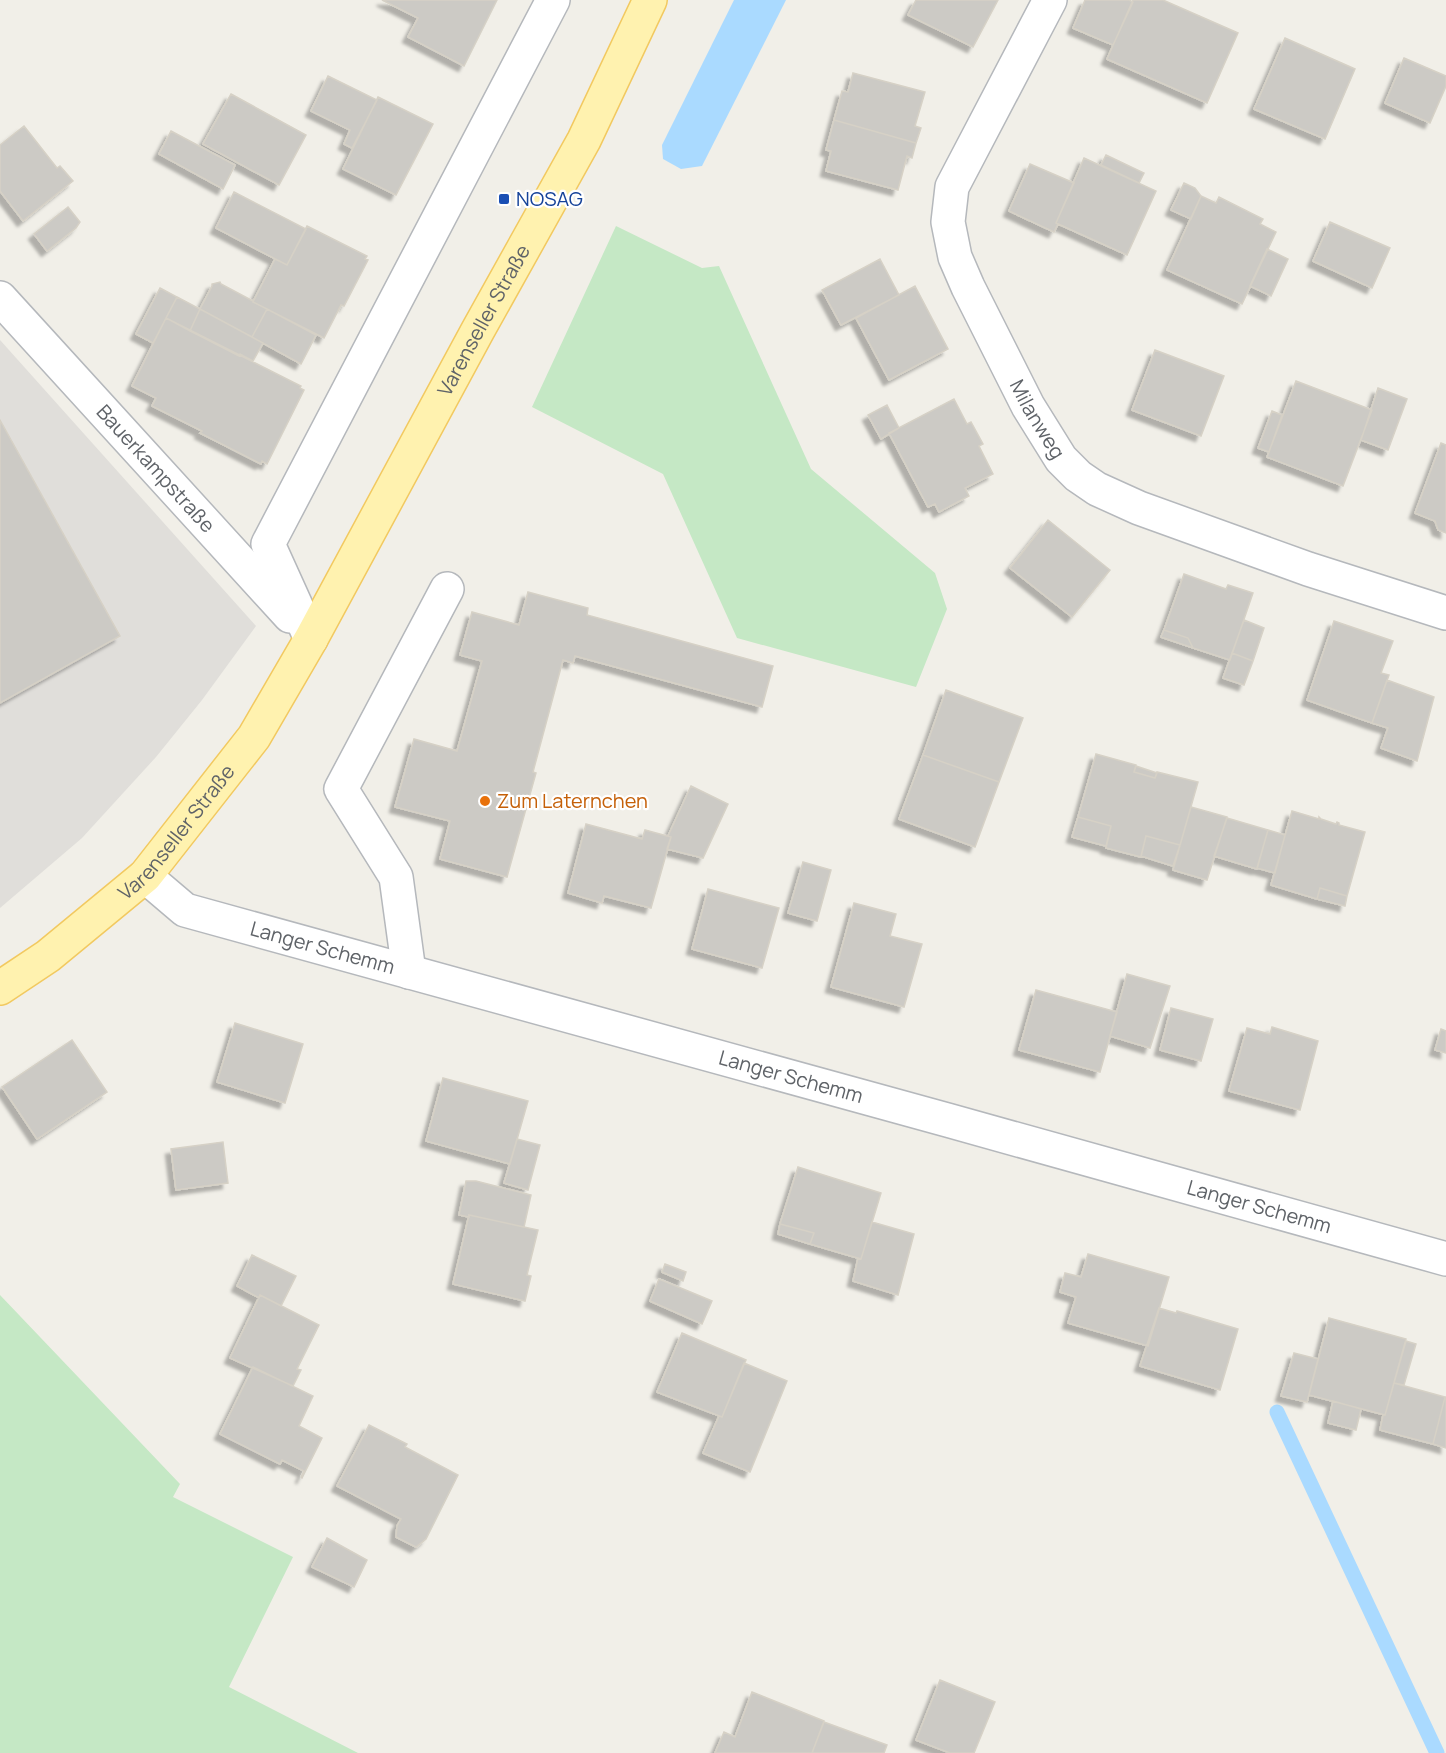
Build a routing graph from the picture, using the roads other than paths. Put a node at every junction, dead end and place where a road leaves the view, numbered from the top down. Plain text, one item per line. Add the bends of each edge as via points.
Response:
1 (553, 0) edge
2 (651, 0) edge
3 (1050, 0) edge
4 (0, 298) edge
5 (447, 589) dead end
6 (1446, 613) edge
7 (311, 639) junction
8 (145, 876) junction
9 (409, 972) junction
10 (0, 988) edge
11 (1446, 1259) edge

1 - 7 street via 268,544
2 - 7 main road, Varenseller Straße via 584,141
3 - 6 street, Milanweg via 952,187 948,222 954,257 968,287 1028,406 1061,459 1097,489 1139,508 1308,569
4 - 7 street, Bauerkampstraße
5 - 9 street via 341,789 396,878
7 - 8 main road, Varenseller Straße via 254,738
8 - 9 street, Langer Schemm via 185,910
8 - 10 main road, Varenseller Straße via 48,956
9 - 11 street, Langer Schemm

